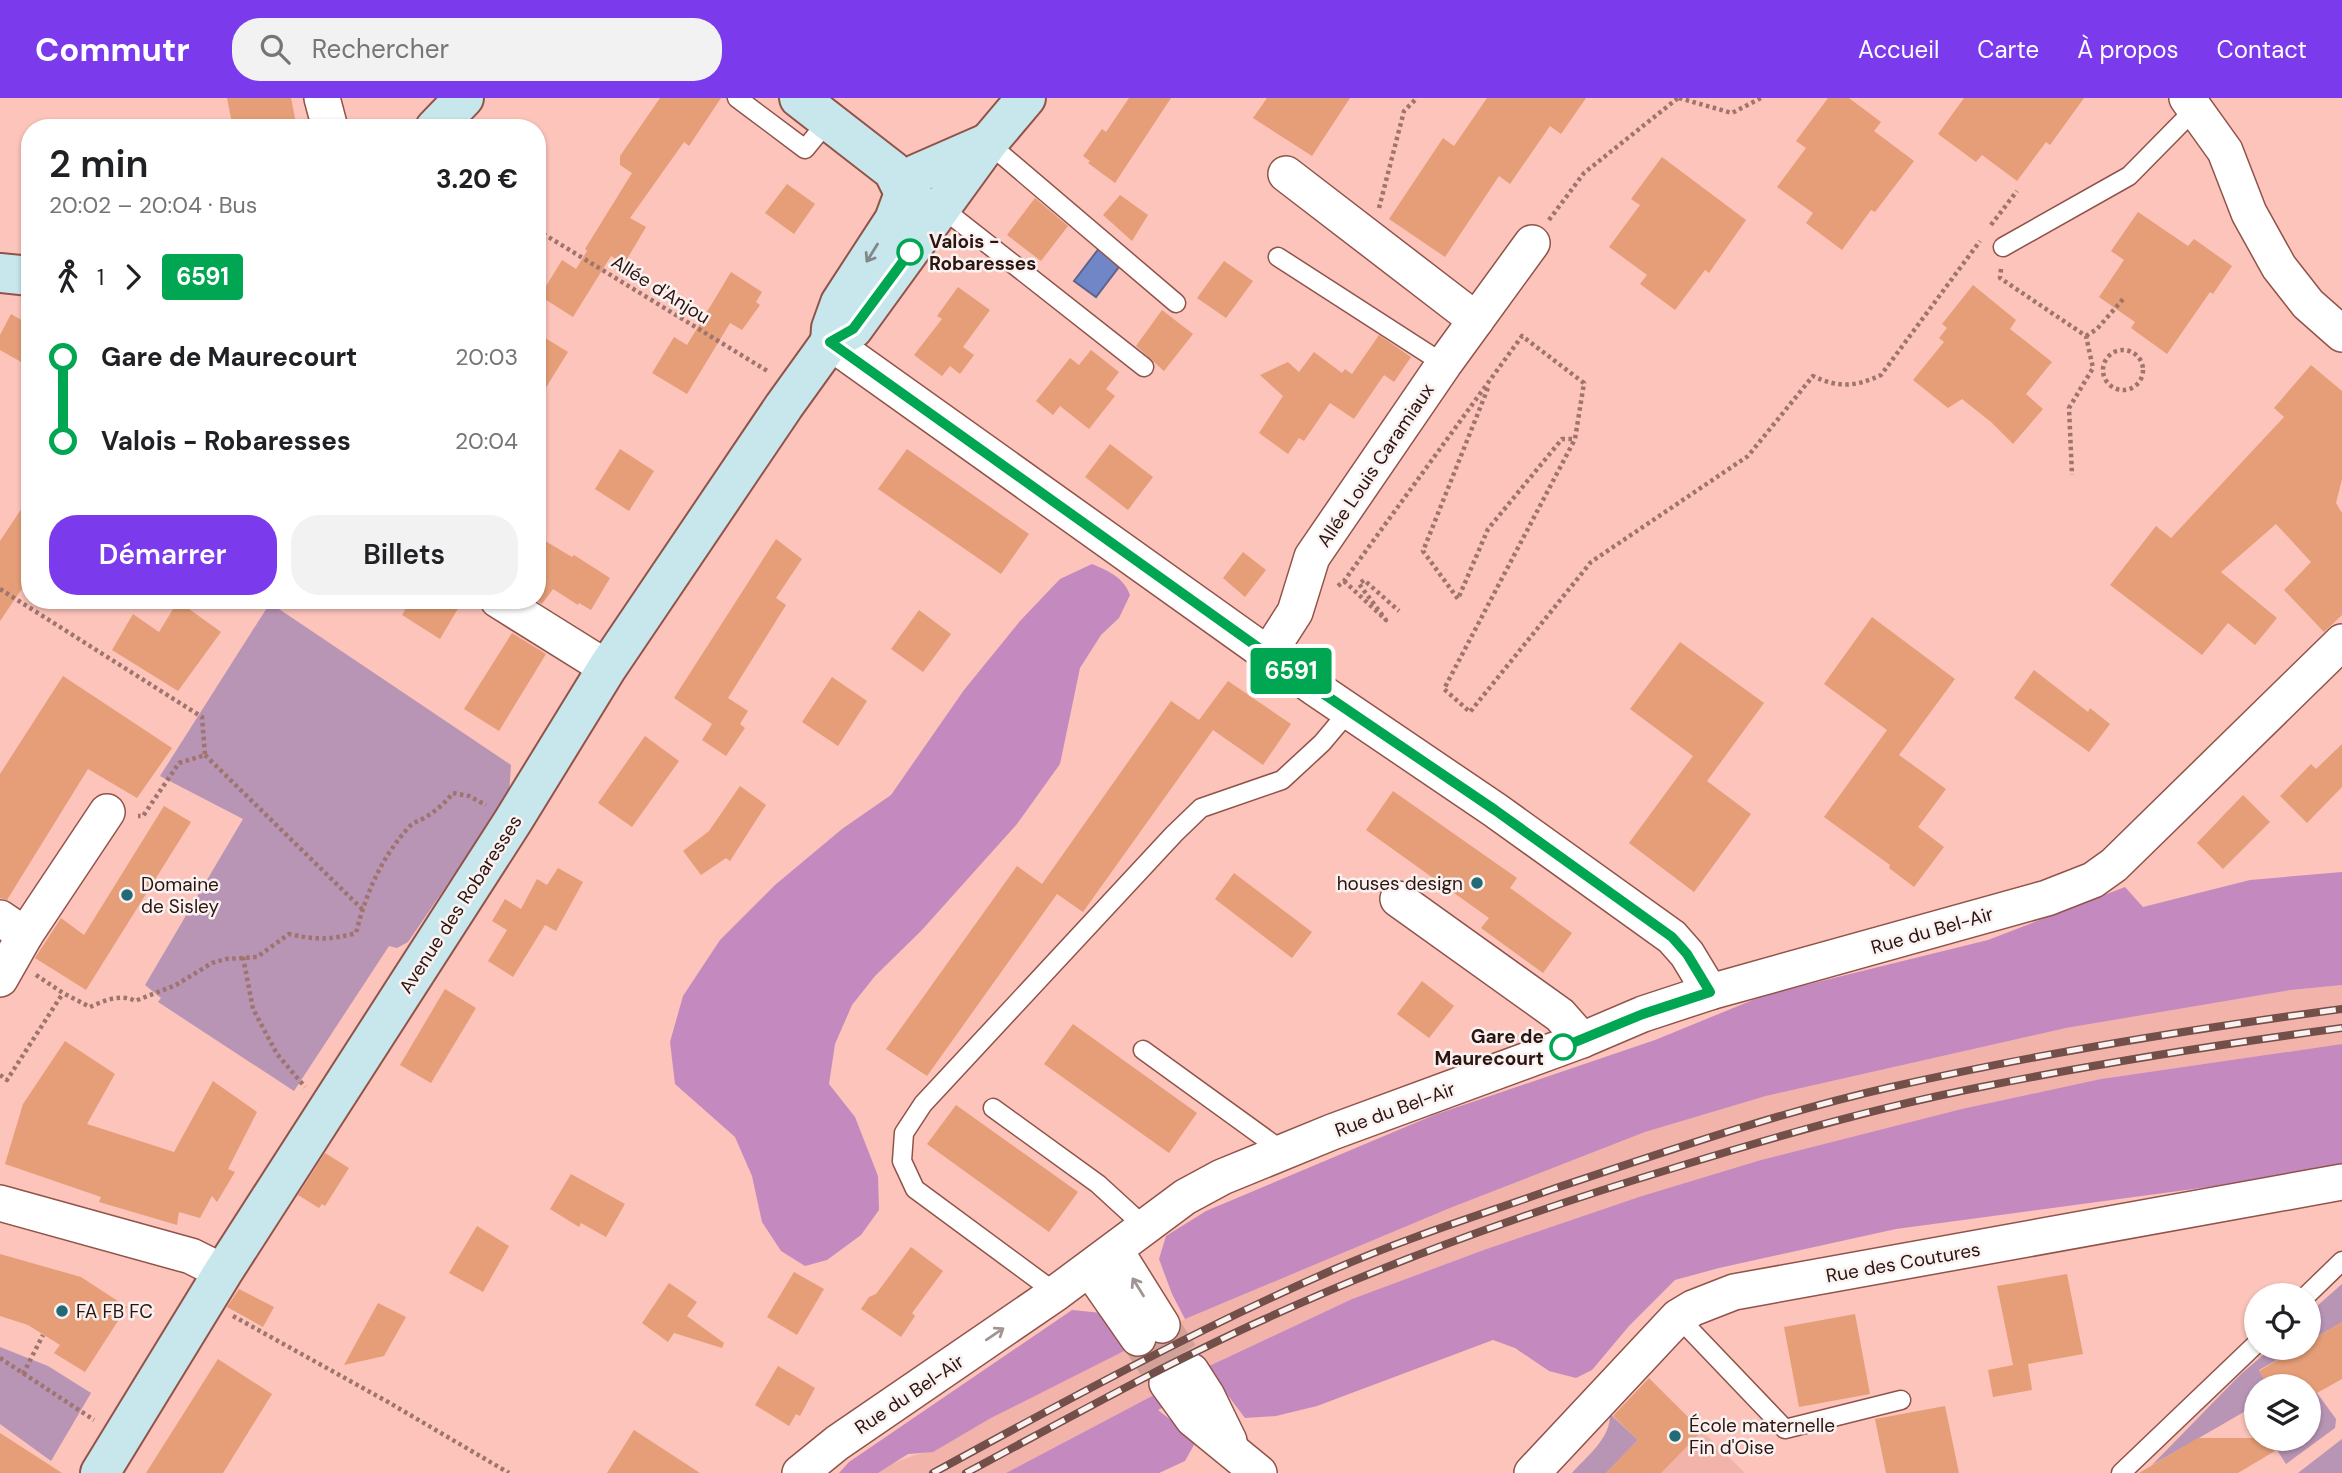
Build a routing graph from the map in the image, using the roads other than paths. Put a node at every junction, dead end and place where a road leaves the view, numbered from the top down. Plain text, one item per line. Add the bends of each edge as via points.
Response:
1 (323, 98) edge
2 (464, 98) edge
3 (737, 98) edge
4 (799, 98) edge
5 (1026, 98) edge
6 (2191, 104) edge
7 (328, 119) edge
8 (444, 119) edge
9 (828, 121) junction
10 (988, 143) junction
11 (1286, 174) dead end
12 (905, 179) junction
13 (942, 208) junction
14 (1532, 243) road end
15 (2003, 247) road end
16 (1278, 257) dead end
17 (0, 272) edge
18 (21, 275) edge
19 (1176, 303) dead end
20 (1476, 320) junction
21 (2342, 334) edge
22 (830, 342) junction
23 (1444, 364) junction
24 (1144, 367) dead end
25 (512, 609) edge
26 (2342, 642) edge
27 (1268, 654) junction
28 (607, 668) junction
29 (1349, 711) junction
30 (107, 812) road end
31 (1398, 899) dead end
32 (9, 948) edge
33 (1710, 992) junction
34 (1582, 1040) junction
35 (1143, 1050) dead end
36 (993, 1108) dead end
37 (1284, 1152) junction
38 (2342, 1182) edge
39 (0, 1203) edge
40 (1145, 1227) junction
41 (1103, 1259) junction
42 (2342, 1261) edge
43 (223, 1272) junction
44 (2319, 1283) edge
45 (1056, 1293) junction
46 (1678, 1317) junction
47 (1150, 1331) tunnel mouth
48 (2244, 1356) edge
49 (1179, 1377) tunnel mouth
50 (1901, 1400) dead end
51 (1252, 1466) edge
52 (100, 1473) edge
53 (800, 1473) edge
54 (1532, 1473) edge
55 (2122, 1473) edge

1 - 7 street
2 - 8 street
3 - 9 lane via 805,149
4 - 9 street
5 - 10 street, Avenue des Robaresses
6 - 15 lane via 2129,176
6 - 21 street via 2225,151 2249,212 2279,267 2308,304
9 - 12 street
10 - 12 street, Avenue des Robaresses
10 - 13 street, Avenue des Robaresses
10 - 19 lane
11 - 20 street
12 - 13 street
12 -> 22 street, Avenue des Robaresses via 894,220 836,313
13 - 22 street, Avenue des Robaresses via 853,329
13 - 24 lane
14 - 20 street, Allée Louis Caramiaux
16 - 23 lane
17 - 18 street
20 - 23 street, Allée Louis Caramiaux
22 - 27 street
22 - 28 street, Avenue des Robaresses
23 - 27 street, Allée Louis Caramiaux via 1311,557 1295,612
25 - 28 street
26 - 33 street, Rue du Bel-Air via 2133,848 2093,880 2047,898
27 - 29 street
28 - 43 street, Avenue des Robaresses
29 - 33 street via 1672,937
29 - 45 lane via 1282,779 1201,808 923,1104 904,1133 902,1161 915,1189
30 - 32 street
31 - 34 street via 1560,1016
33 - 34 street, Rue du Bel-Air
34 - 37 street, Rue du Bel-Air
35 - 37 lane
36 - 40 lane via 1098,1184
37 - 40 street, Rue du Bel-Air via 1201,1188
38 - 46 street, Rue des Coutures via 1734,1292
39 - 43 street via 191,1256
40 - 41 street, Rue du Bel-Air
41 - 45 street, Rue du Bel-Air
41 - 47 street
42 - 44 lane
43 - 52 street, Avenue des Robaresses
53 -> 45 street, Rue du Bel-Air
46 - 50 lane via 1784,1429
46 - 54 street, Rue des Coutures
48 - 55 lane
49 - 51 street via 1207,1396 1222,1431

